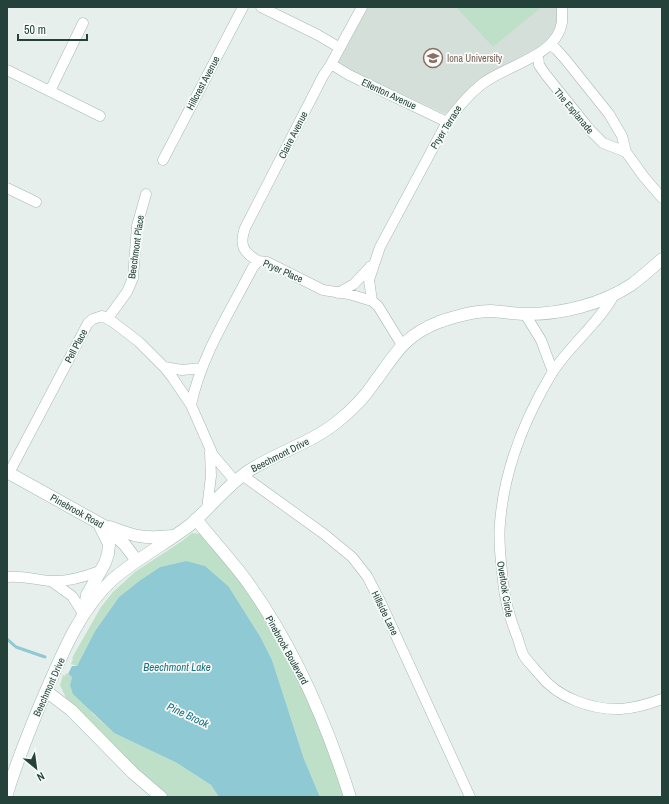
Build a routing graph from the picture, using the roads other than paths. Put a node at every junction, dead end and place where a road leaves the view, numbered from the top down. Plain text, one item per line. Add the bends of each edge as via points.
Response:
1 (243, 7) edge
2 (261, 7) edge
3 (362, 7) edge
4 (562, 7) edge
5 (83, 23) dead end
6 (550, 45) junction
7 (340, 48) junction
8 (538, 54) junction
9 (331, 64) junction
10 (7, 70) edge
11 (50, 91) junction
12 (100, 116) dead end
13 (447, 122) junction
14 (626, 152) junction
15 (163, 160) dead end
16 (7, 188) edge
17 (146, 194) dead end
18 (662, 198) edge
19 (36, 202) dead end
20 (662, 259) edge
21 (258, 261) junction
22 (374, 261) junction
23 (338, 293) junction
24 (614, 295) junction
25 (372, 301) junction
26 (525, 314) junction
27 (108, 318) junction
28 (402, 345) junction
29 (164, 367) junction
30 (202, 368) junction
31 (553, 372) junction
32 (190, 405) junction
33 (209, 448) junction
34 (8, 473) edge
35 (238, 478) junction
36 (207, 509) junction
37 (196, 519) junction
38 (99, 522) junction
39 (174, 536) junction
40 (137, 561) junction
41 (100, 572) junction
42 (7, 577) edge
43 (51, 581) junction
44 (84, 615) junction
45 (46, 691) junction
46 (662, 699) edge
47 (7, 794) edge
48 (161, 797) edge
49 (350, 797) edge
50 (470, 797) edge

1 - 15 street, Hillcrest Avenue
2 - 7 street
3 - 7 street, Claire Avenue
4 - 6 street, Pryer Terrace via 562,23
5 - 11 street
6 - 8 street, Pryer Terrace
6 - 14 street via 559,52 610,114 622,136
7 - 9 street, Claire Avenue
8 - 13 street, Pryer Terrace via 483,84 461,103
8 - 14 street, The Esplanade via 539,65 590,130 603,143
9 - 13 street, Ellenton Avenue
9 - 21 street, Claire Avenue via 245,228 242,241 244,248 247,255
10 - 11 street
11 - 12 street
13 - 22 street, Pryer Terrace
14 - 18 street
16 - 19 street
17 - 27 street, Beechmont Place via 137,226 133,278 127,292
20 - 24 street, Beechmont Drive via 631,285
21 - 23 street, Pryer Place via 267,262 323,290
21 - 30 street, Pryer Place via 223,322
22 - 23 street, Pryer Terrace via 359,280
22 - 25 street, Pryer Terrace via 369,280
23 - 25 street, Pryer Place
24 - 26 street, Beechmont Drive via 564,310
24 - 31 street, Overlook Circle via 602,314
25 - 28 street via 378,306
26 - 28 street, Beechmont Drive via 493,311 463,314 427,328
26 - 31 street via 541,340
27 - 29 street via 139,342
27 - 34 street, Pell Place via 98,316 88,323
28 - 35 street, Beechmont Drive via 362,399 340,420 320,434
29 - 30 street via 178,370
29 - 32 street
30 - 32 street, Pryer Place
31 - 46 street, Overlook Circle via 526,426 508,475 500,524 500,553 509,617 524,656 543,679 559,692 581,703 621,709
32 - 33 street
33 - 35 street via 217,461
33 - 36 street via 211,476
34 - 38 street, Pinebrook Road
35 - 36 street, Beechmont Drive
35 - 50 street, Hillside Lane via 324,534 352,557 367,576 382,603
36 - 37 street, Beechmont Drive
37 - 39 street, Beechmont Drive
37 - 49 street, Pinebrook Boulevard via 248,584 289,651 322,720
38 - 39 street via 137,536
38 - 40 street, Pinebrook Road via 125,545
38 - 41 street via 109,547
39 - 40 street, Beechmont Drive
40 - 44 street, Beechmont Drive via 106,586
41 - 43 street via 79,579
41 - 44 street via 87,595
42 - 43 street via 25,576
43 - 44 street via 72,596
44 - 45 street, Beechmont Drive
45 - 47 street, Beechmont Drive via 19,756
45 - 48 street via 71,710 133,773

